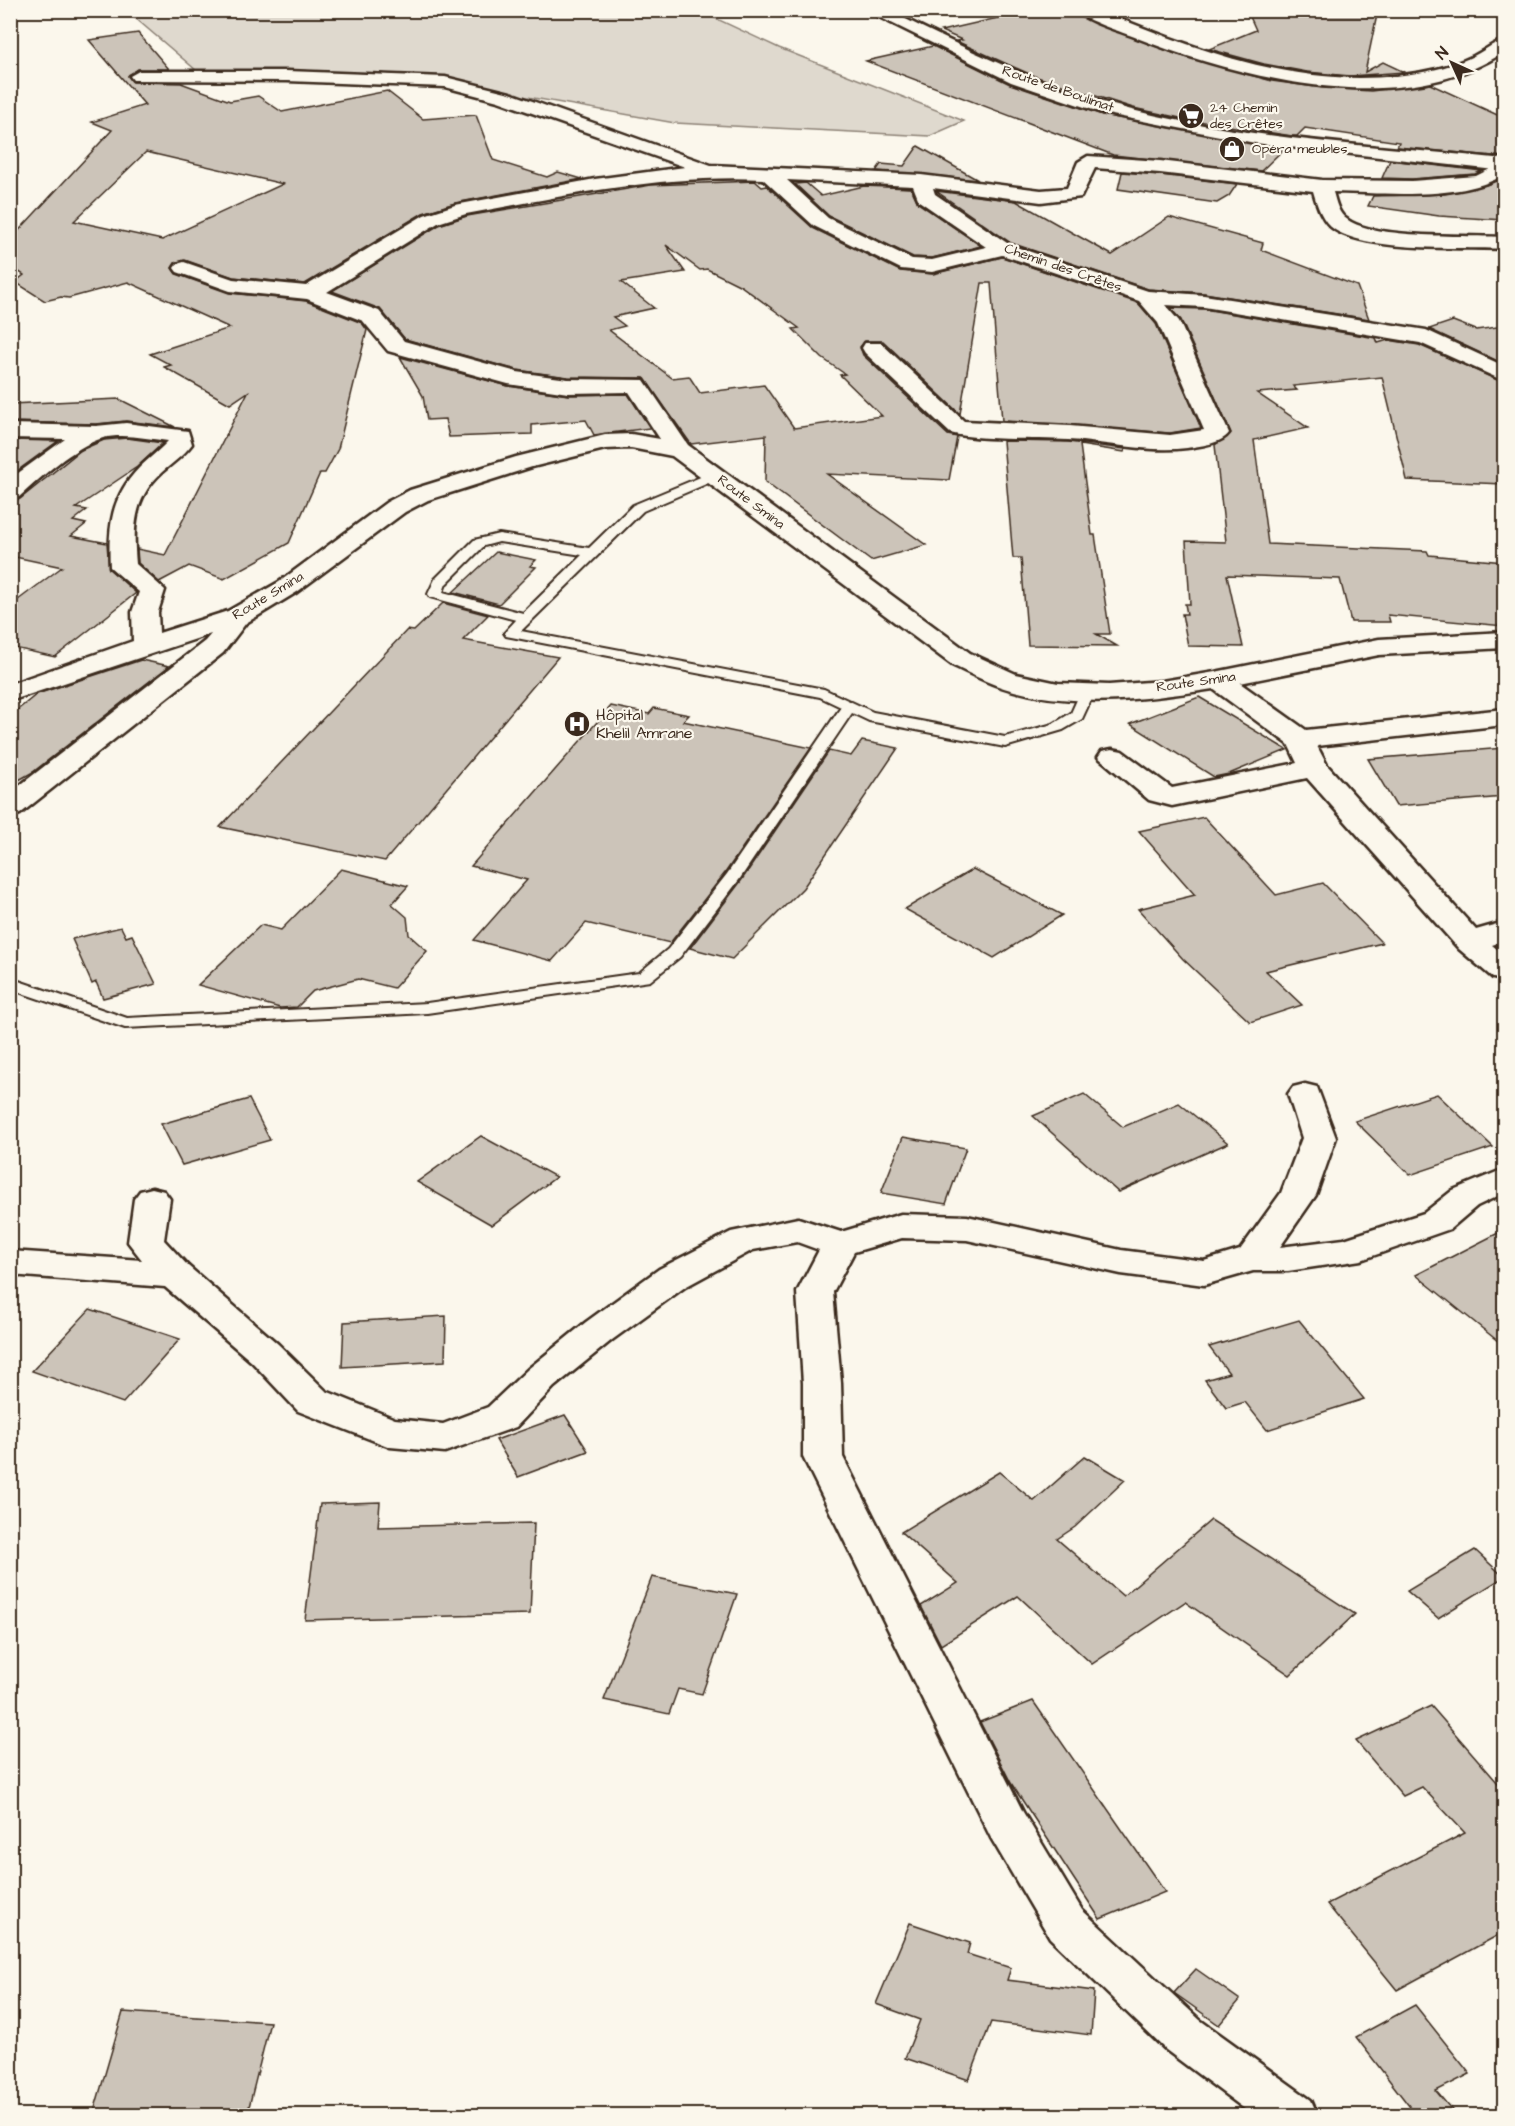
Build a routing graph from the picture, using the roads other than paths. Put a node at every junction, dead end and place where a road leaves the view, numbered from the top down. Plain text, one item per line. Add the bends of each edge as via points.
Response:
1 (873, 10) edge
2 (1083, 10) edge
3 (1504, 45) edge
4 (139, 76) dead end
5 (1504, 166) edge
6 (714, 171) junction
7 (768, 172) junction
8 (921, 181) junction
9 (1322, 186) junction
10 (1504, 243) edge
11 (1003, 249) junction
12 (184, 268) dead end
13 (310, 293) junction
14 (1146, 297) junction
15 (873, 348) dead end
16 (1504, 374) edge
17 (10, 431) edge
18 (97, 433) junction
19 (680, 450) junction
20 (715, 475) junction
21 (10, 492) edge
22 (592, 553) junction
23 (237, 617) junction
24 (526, 618) junction
25 (1504, 640) edge
26 (146, 645) junction
27 (1218, 680) junction
28 (10, 693) edge
29 (1087, 693) junction
30 (849, 706) junction
31 (1504, 717) edge
32 (1300, 739) junction
33 (1112, 757) dead end
34 (1314, 768) junction
35 (10, 808) edge
36 (1504, 931) edge
37 (1470, 942) junction
38 (1504, 971) edge
39 (10, 983) edge
40 (1305, 1094) dead end
41 (1504, 1180) edge
42 (152, 1199) dead end
43 (840, 1244) junction
44 (1252, 1259) junction
45 (10, 1263) edge
46 (175, 1275) junction
47 (1294, 2115) edge

1 - 5 street, Route de Boulimat via 997,68 1107,108 1322,146
2 - 3 street via 1218,61 1319,81 1403,81 1444,73 1490,56
4 - 6 street via 445,82 504,97
5 - 9 street via 1480,181 1412,187
6 - 7 street
6 - 13 street via 606,183 462,209 431,219
7 - 8 street
7 - 11 street via 821,222 908,266 932,266
8 - 9 street via 1041,196 1074,193 1088,162
8 - 11 street, Chemin des Crêtes via 926,197
9 - 10 street via 1333,219 1345,228 1404,239
11 - 14 street, Chemin des Crêtes
12 - 13 street via 230,285
13 - 19 street via 371,316 396,346 516,379 568,386 636,385
14 - 15 street via 1168,321 1217,433 1202,440 958,428
14 - 16 street, Chemin des Crêtes via 1204,300 1426,338
17 - 18 street
18 - 21 street via 69,447
18 - 26 street via 180,436 180,444 135,485 122,515 123,567 152,590 145,612
19 - 20 street, Route Smina
19 - 23 street, Route Smina via 631,441 605,442 418,495 288,587
20 - 22 lane via 638,508
20 - 29 street, Route Smina via 986,674 1019,685
22 - 24 lane
22 - 24 lane via 499,538 479,543 440,582 435,594
23 - 26 street, Route Smina
23 - 35 street via 214,647
24 - 30 lane via 511,633 824,693
25 - 27 street, Route Smina via 1370,648
26 - 28 street, Route Smina
27 - 29 street, Route Smina
27 - 32 street
29 - 30 lane via 1077,716 1058,727 1005,742 869,716
30 - 39 lane via 733,878 674,953 644,977 427,1008 125,1023
31 - 32 street
32 - 34 street
33 - 34 street via 1159,794 1172,796
34 - 37 street
36 - 37 street
37 - 38 street
40 - 44 street via 1318,1138 1298,1195
41 - 44 street via 1465,1198 1437,1221 1348,1251
42 - 46 street via 146,1242
43 - 44 street via 901,1226 945,1227 967,1228 1121,1262 1204,1273
43 - 46 street via 798,1230 744,1239 672,1278 599,1331 541,1378 502,1417 445,1438 390,1433 312,1401 265,1353
43 - 47 street via 815,1292 823,1457 1007,1825 1066,1924 1183,2035
45 - 46 street

